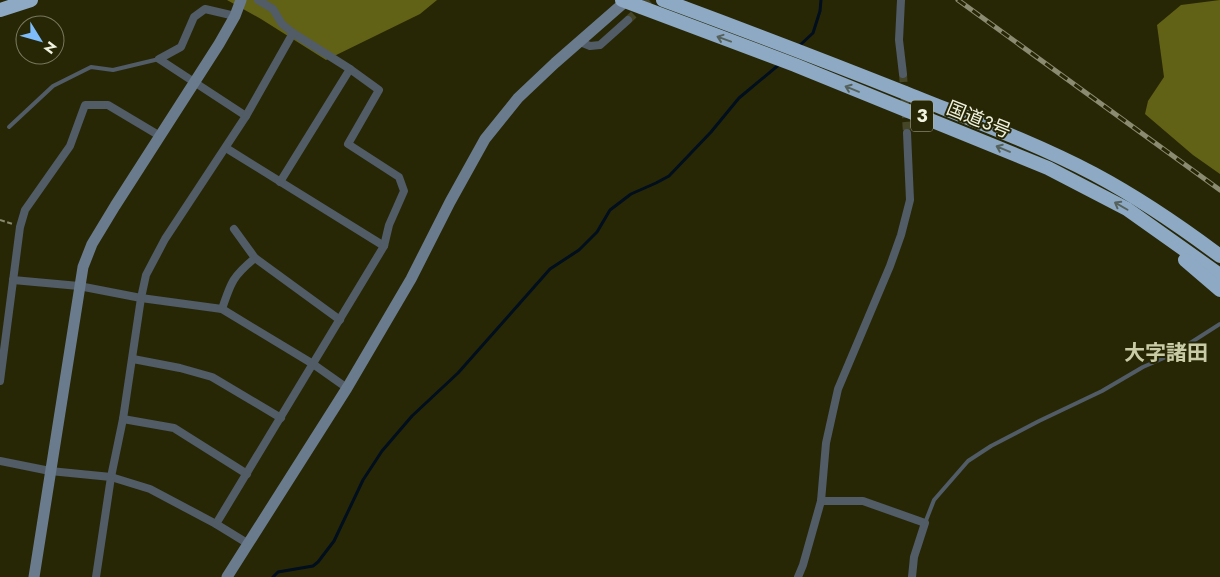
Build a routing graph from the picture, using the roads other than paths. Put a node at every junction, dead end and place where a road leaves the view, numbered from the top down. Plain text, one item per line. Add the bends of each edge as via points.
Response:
1 (31, 0) edge
2 (241, 0) edge
3 (258, 0) edge
4 (663, 0) edge
5 (902, 0) edge
6 (625, 1) edge
7 (0, 10) edge
8 (235, 16) junction
9 (628, 20) tunnel mouth
10 (293, 33) junction
11 (580, 42) junction
12 (159, 59) junction
13 (350, 69) junction
14 (903, 74) tunnel mouth
15 (194, 83) junction
16 (246, 116) junction
17 (9, 127) dead end
18 (907, 134) tunnel mouth
19 (160, 136) junction
20 (226, 148) junction
21 (280, 182) junction
22 (1175, 223) junction
23 (234, 229) dead end
24 (1161, 233) junction
25 (384, 246) junction
26 (1220, 248) edge
27 (1220, 256) edge
28 (255, 258) junction
29 (1220, 275) edge
30 (13, 280) junction
31 (79, 286) junction
32 (1220, 290) edge
33 (141, 298) junction
34 (222, 309) junction
35 (340, 320) junction
36 (1220, 324) edge
37 (133, 359) junction
38 (314, 364) junction
39 (0, 381) edge
40 (347, 388) junction
41 (123, 418) junction
42 (281, 418) junction
43 (0, 461) edge
44 (50, 471) junction
45 (247, 474) junction
46 (111, 477) junction
47 (821, 501) junction
48 (925, 523) junction
49 (216, 524) junction
50 (247, 543) junction
51 (34, 577) edge
52 (96, 577) edge
53 (227, 577) edge
54 (798, 577) edge
55 (912, 577) edge

1 - 7 highway
2 - 8 street
3 - 10 street via 273,9 282,24
4 - 22 highway, 国道3号 / 3 via 1000,131 1093,173
5 - 14 street via 899,40
6 - 11 street
24 -> 6 highway, 国道3号 / 3 via 1127,209 1048,168 795,65
8 - 12 street via 205,9 194,18 181,47
8 - 15 street
9 - 11 street via 600,46
10 - 13 street
10 - 16 street
11 - 40 street via 518,98 485,139 412,279
12 - 15 street
12 - 17 lane via 112,70 91,67 53,86
13 - 21 street
13 - 25 street via 379,90 348,144 399,178 404,191 388,225
15 - 16 street
15 - 19 street
16 - 20 street
18 - 47 street via 910,200 902,235 838,389 826,442
19 - 30 street via 108,104 86,104 70,146 25,210
19 - 31 street via 92,244
20 - 21 street
20 - 33 street via 165,239 146,276
21 - 25 street
22 - 26 highway
22 - 27 highway, 国道3号 / 3
23 - 28 street
24 - 29 highway, 国道3号 / 3
24 - 32 highway via 1170,247
25 - 35 street
28 - 34 street via 239,272 229,287
28 - 35 street
30 - 31 street
30 - 39 street
31 - 33 street
31 - 44 street
33 - 34 street
33 - 37 street
34 - 38 street
35 - 38 street
36 - 48 lane via 1173,354 968,461 934,500
37 - 41 street
37 - 42 street via 212,377
38 - 40 street
38 - 42 street
40 - 50 street
41 - 45 street via 174,428
41 - 46 street
42 - 45 street
43 - 44 street
44 - 46 street
44 - 51 street
45 - 49 street
46 - 49 street via 150,489
46 - 52 street
47 - 48 street via 863,501
47 - 54 street
48 - 55 street via 914,557
49 - 50 street
50 - 53 street

